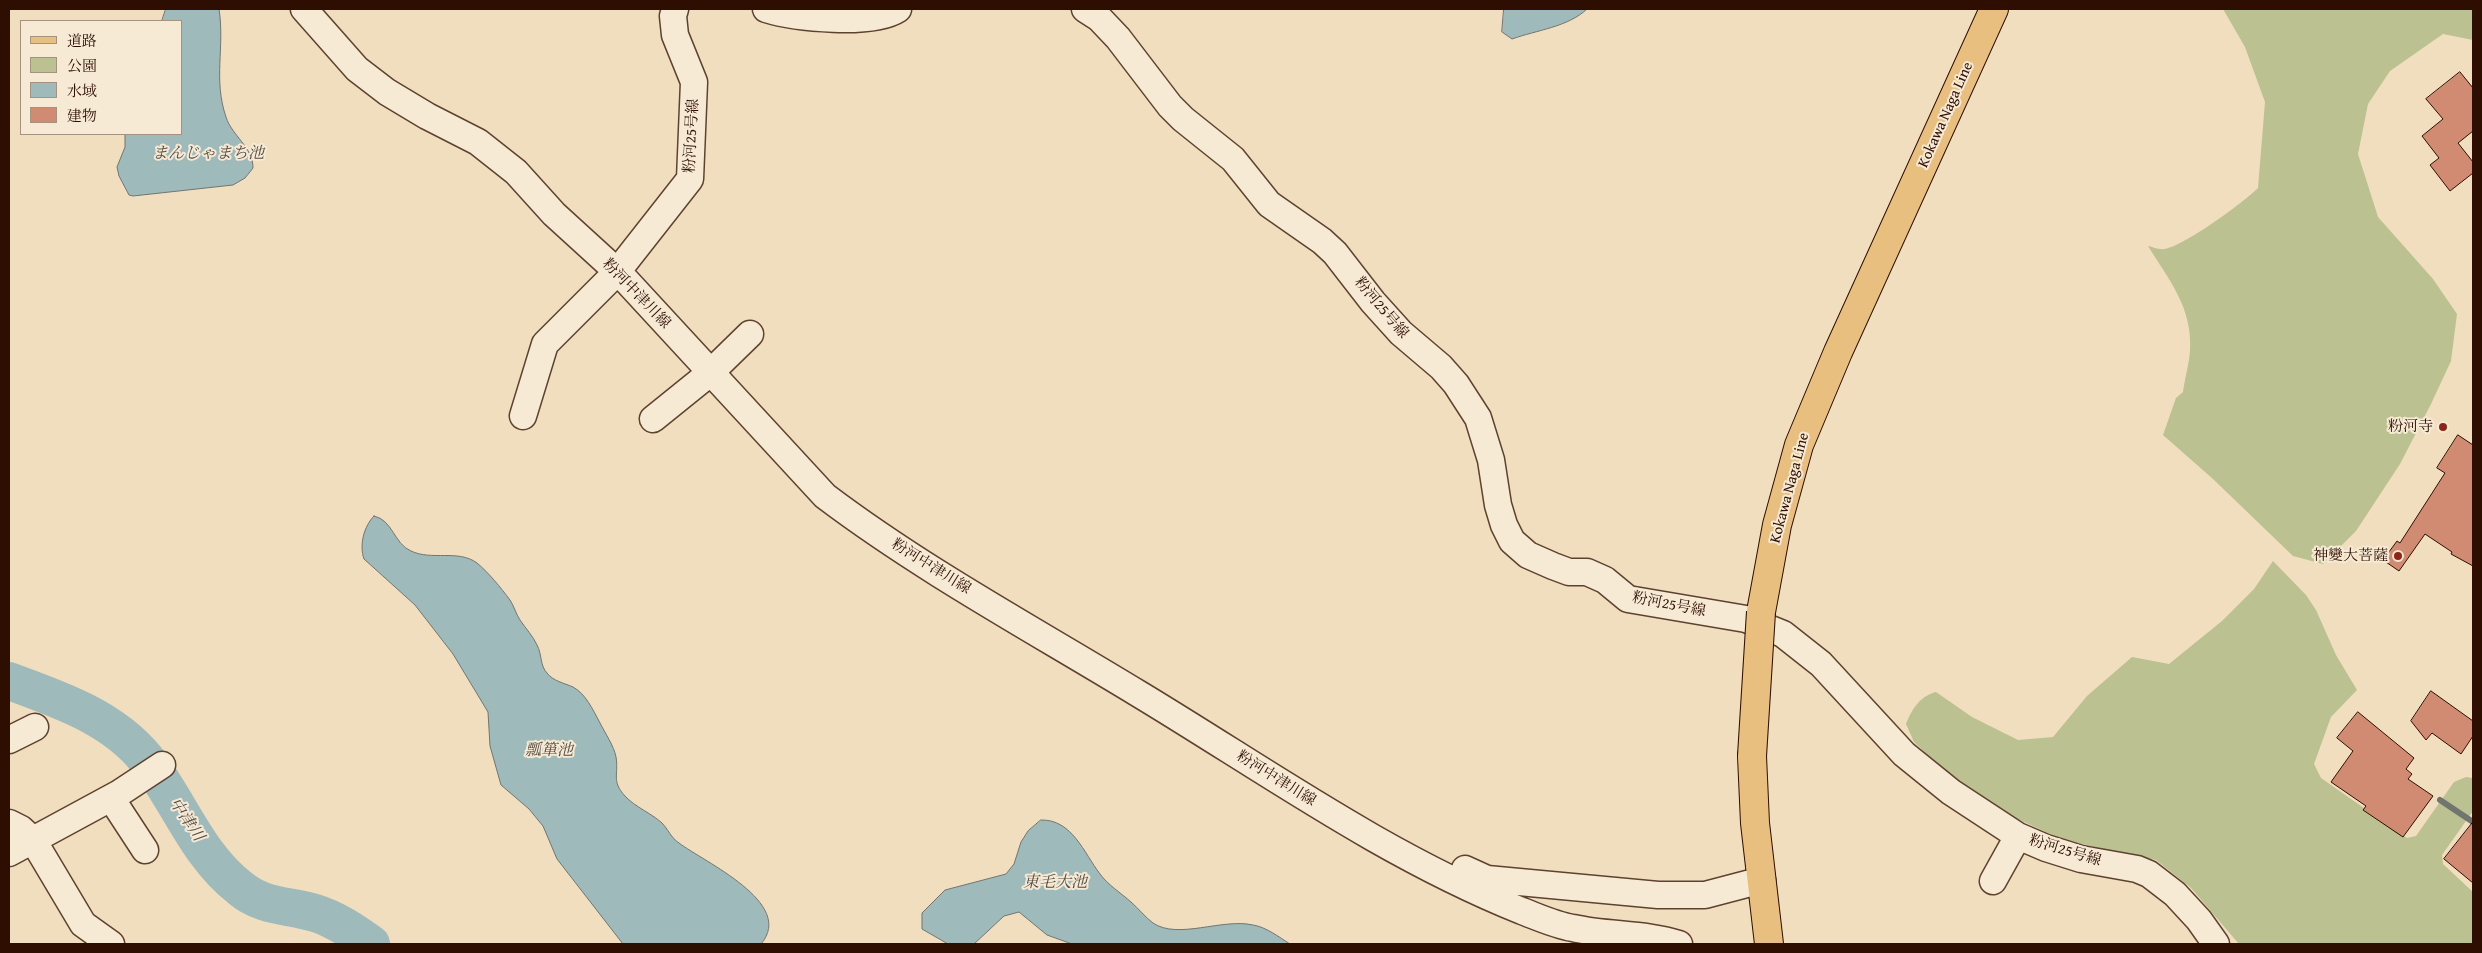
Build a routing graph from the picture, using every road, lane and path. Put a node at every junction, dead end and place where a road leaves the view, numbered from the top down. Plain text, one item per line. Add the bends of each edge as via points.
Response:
1 (304, 9) edge
2 (675, 9) edge
3 (766, 9) edge
4 (898, 9) edge
5 (1085, 9) edge
6 (1994, 9) edge
7 (616, 272) junction
8 (750, 334) dead end
9 (710, 373) junction
10 (523, 416) dead end
11 (653, 419) dead end
12 (35, 727) dead end
13 (9, 740) edge
14 (162, 765) dead end
15 (115, 796) junction
16 (9, 823) edge
17 (2018, 836) junction
18 (33, 840) junction
19 (145, 850) dead end
20 (9, 853) edge
21 (1412, 860) junction
22 (1762, 880) junction
23 (1993, 881) dead end
24 (1769, 942) edge
25 (111, 944) edge
26 (1679, 944) edge
27 (2216, 944) edge

1 - 7 street, 粉河中津川線 via 357,69 387,92 501,158
2 - 7 street, 粉河25号線 via 675,35 694,82 690,179
3 - 4 street via 801,18 837,19 874,16
5 - 17 street, 粉河25号線 via 1118,38 1170,106 1233,158 1273,208 1322,241 1401,334 1456,384 1478,418 1491,460 1498,505 1512,541 1528,554 1553,566 1569,572 1587,572 1605,580 1628,599 1746,619 1783,634 1821,664 1904,754 1951,792
6 - 22 main road, Kokawa Naga Line, bridge via 1799,445 1778,525 1757,657 1752,756 1754,823
7 - 9 street, 粉河中津川線
7 - 10 street, 粉河25号線 via 544,344
8 - 9 street
9 - 11 street
9 - 21 street, 粉河中津川線 via 825,496 858,521 1350,826
12 - 13 street
14 - 15 street
15 - 18 street
15 - 19 street
16 - 18 street
17 - 23 street
17 - 27 street, 粉河25号線 via 2081,859 2149,874 2175,894
18 - 20 street
18 - 25 street via 83,924
21 - 22 street via 1422,850 1487,879 1658,895 1705,895
21 - 26 street, 粉河中津川線 via 1473,890 1552,922
22 - 24 main road, Kokawa Naga Line

